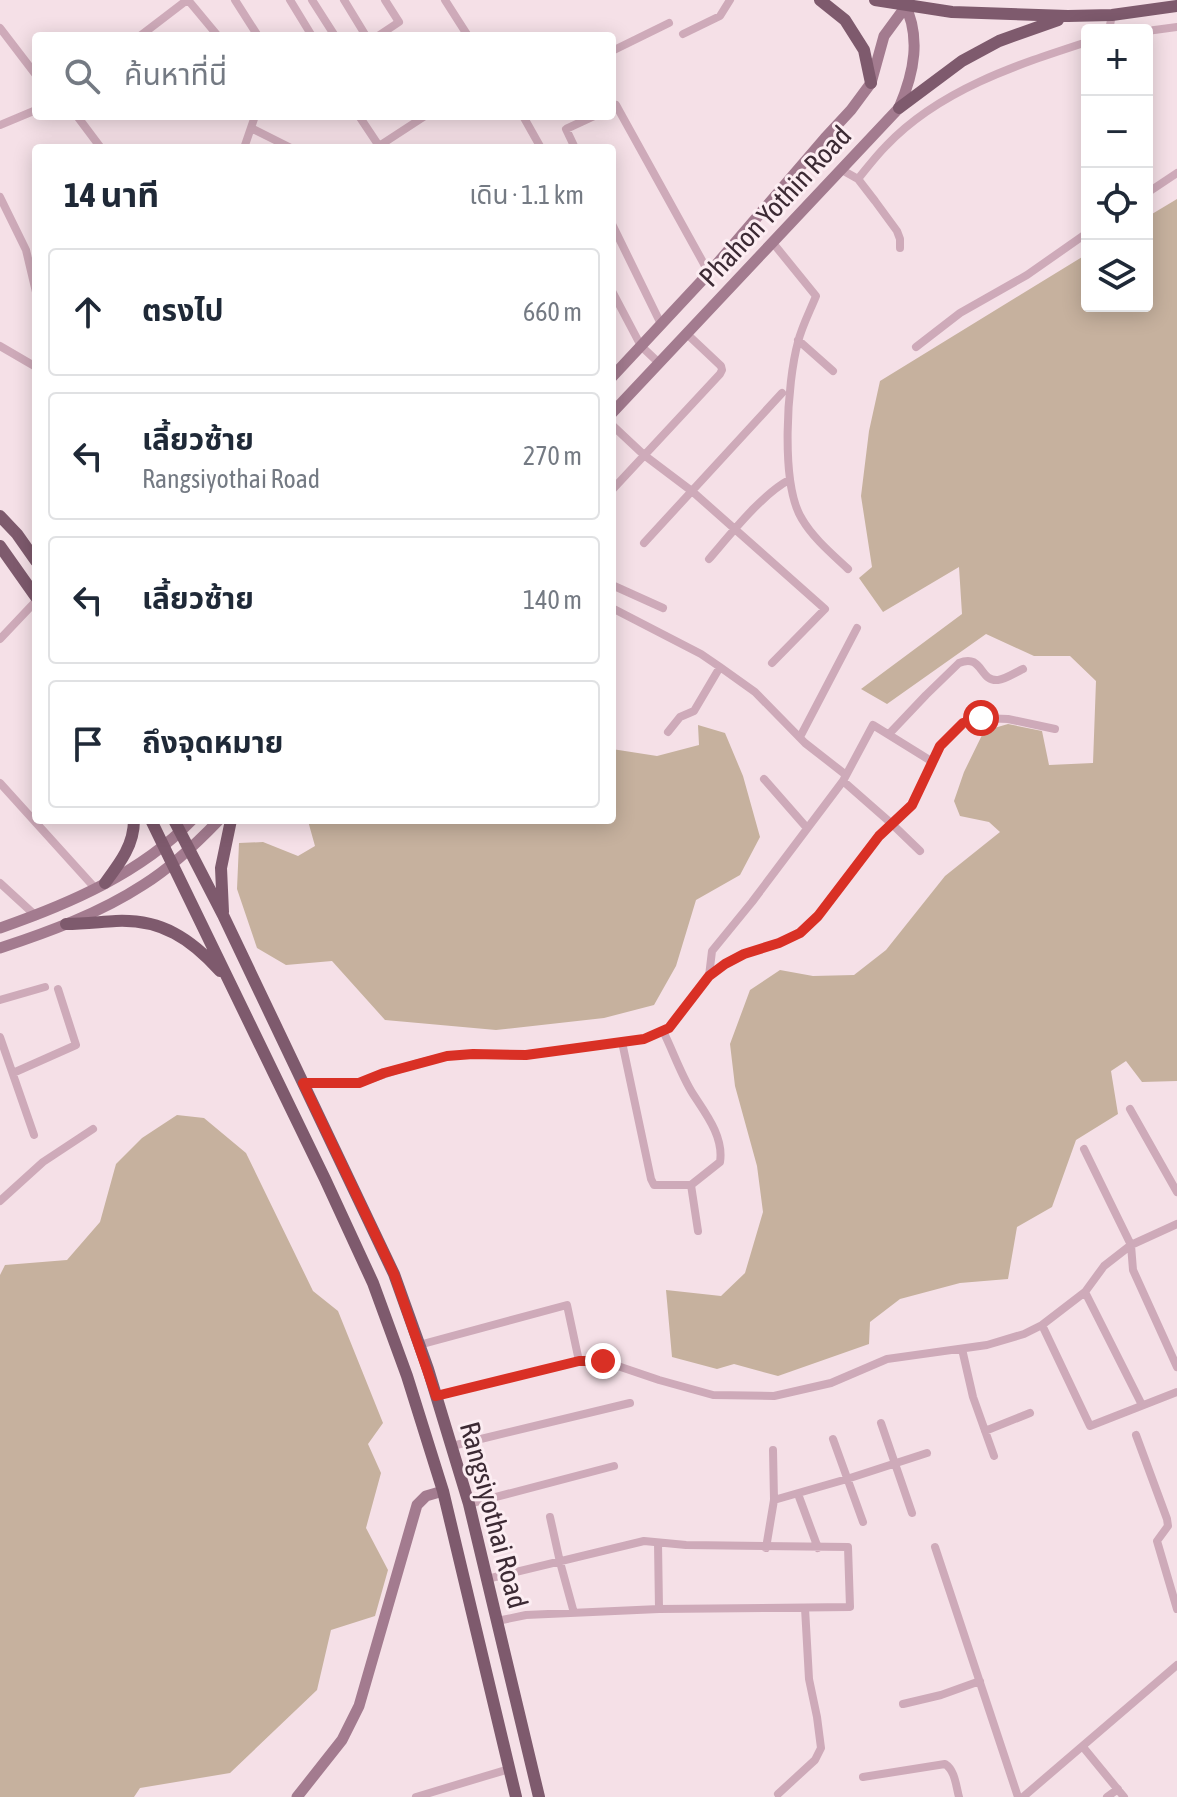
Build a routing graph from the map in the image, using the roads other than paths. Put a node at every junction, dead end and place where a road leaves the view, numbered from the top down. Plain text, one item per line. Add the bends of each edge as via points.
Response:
1 (170, 0) edge
2 (188, 0) edge
3 (235, 0) edge
4 (290, 0) edge
5 (312, 0) edge
6 (344, 0) edge
7 (385, 0) edge
8 (445, 0) edge
9 (730, 0) edge
10 (820, 0) edge
11 (875, 0) edge
12 (906, 2) edge
13 (1177, 6) edge
14 (177, 8) junction
15 (1112, 15) junction
16 (1068, 16) junction
17 (669, 23) dead end
18 (1110, 24) edge
19 (1177, 27) edge
20 (0, 28) edge
21 (1153, 30) edge
22 (145, 32) edge
23 (215, 32) edge
24 (255, 32) edge
25 (310, 32) edge
26 (332, 32) edge
27 (364, 32) edge
28 (384, 32) edge
29 (462, 32) edge
30 (683, 34) dead end
31 (1081, 44) edge
32 (616, 49) edge
33 (32, 70) edge
34 (871, 83) junction
35 (616, 105) edge
36 (899, 108) junction
37 (32, 112) edge
38 (80, 120) edge
39 (254, 120) edge
40 (362, 120) edge
41 (419, 120) edge
42 (525, 120) edge
43 (585, 120) edge
44 (0, 125) edge
45 (251, 128) junction
46 (98, 144) edge
47 (245, 144) edge
48 (283, 144) edge
49 (377, 144) edge
50 (383, 144) edge
51 (539, 144) edge
52 (573, 144) edge
53 (842, 170) junction
54 (1177, 173) edge
55 (858, 179) junction
56 (1153, 189) edge
57 (0, 197) edge
58 (616, 232) edge
59 (1081, 237) edge
60 (773, 243) junction
61 (900, 248) dead end
62 (709, 273) junction
63 (32, 275) edge
64 (616, 299) edge
65 (661, 324) junction
66 (687, 334) junction
67 (798, 340) junction
68 (0, 346) edge
69 (641, 346) junction
70 (916, 347) dead end
71 (659, 363) junction
72 (32, 365) edge
73 (833, 371) dead end
74 (616, 373) edge
75 (782, 393) dead end
76 (616, 409) edge
77 (616, 429) edge
78 (644, 455) junction
79 (789, 480) junction
80 (616, 486) edge
81 (693, 492) junction
82 (0, 516) edge
83 (735, 529) junction
84 (644, 543) dead end
85 (0, 547) edge
86 (32, 555) edge
87 (709, 559) dead end
88 (848, 569) dead end
89 (616, 587) edge
90 (32, 593) edge
91 (32, 603) edge
92 (663, 608) dead end
93 (616, 610) edge
94 (857, 628) dead end
95 (0, 639) edge
96 (772, 663) dead end
97 (720, 667) junction
98 (1023, 669) dead end
99 (1055, 729) dead end
100 (668, 732) dead end
101 (889, 734) junction
102 (800, 737) junction
103 (931, 761) junction
104 (845, 778) junction
105 (764, 779) dead end
106 (0, 783) edge
107 (32, 816) edge
108 (40, 824) edge
109 (134, 824) edge
110 (153, 824) edge
111 (176, 824) edge
112 (188, 824) edge
113 (215, 824) edge
114 (230, 824) edge
115 (892, 824) junction
116 (807, 828) junction
117 (180, 833) junction
118 (164, 847) junction
119 (189, 851) junction
120 (920, 851) dead end
121 (173, 864) junction
122 (0, 883) edge
123 (100, 886) junction
124 (223, 915) junction
125 (36, 916) junction
126 (66, 924) junction
127 (0, 928) edge
128 (0, 948) edge
129 (709, 976) junction
130 (230, 982) junction
131 (45, 987) dead end
132 (58, 989) dead end
133 (0, 1000) edge
134 (663, 1031) junction
135 (0, 1037) edge
136 (622, 1042) junction
137 (13, 1073) junction
138 (303, 1083) junction
139 (1130, 1109) dead end
140 (93, 1129) dead end
141 (34, 1135) dead end
142 (1084, 1149) dead end
143 (691, 1185) junction
144 (1177, 1192) edge
145 (0, 1201) edge
146 (1177, 1224) edge
147 (698, 1231) dead end
148 (1131, 1245) junction
149 (1085, 1292) junction
150 (1042, 1325) junction
151 (419, 1345) junction
152 (962, 1349) junction
153 (579, 1361) junction
154 (1177, 1367) edge
155 (1177, 1392) edge
156 (436, 1396) junction
157 (630, 1403) dead end
158 (1142, 1405) junction
159 (1030, 1413) dead end
160 (881, 1423) dead end
161 (985, 1431) junction
162 (1136, 1435) dead end
163 (833, 1439) dead end
164 (452, 1446) junction
165 (773, 1450) dead end
166 (927, 1453) dead end
167 (994, 1456) dead end
168 (895, 1463) junction
169 (614, 1466) dead end
170 (847, 1479) junction
171 (443, 1491) junction
172 (798, 1494) junction
173 (774, 1500) junction
174 (469, 1504) junction
175 (912, 1513) dead end
176 (550, 1517) dead end
177 (863, 1522) dead end
178 (658, 1543) junction
179 (935, 1547) dead end
180 (766, 1548) junction
181 (818, 1548) junction
182 (560, 1562) junction
183 (487, 1579) junction
184 (805, 1608) junction
185 (659, 1609) junction
186 (1177, 1609) edge
187 (574, 1613) junction
188 (497, 1621) junction
189 (1177, 1665) edge
190 (980, 1681) junction
191 (903, 1704) dead end
192 (520, 1716) junction
193 (498, 1721) junction
194 (1083, 1747) junction
195 (509, 1769) junction
196 (863, 1777) dead end
197 (1118, 1789) junction
198 (778, 1794) dead end
199 (297, 1797) edge
200 (416, 1797) edge
201 (516, 1797) edge
202 (539, 1797) edge
203 (959, 1797) edge
204 (1020, 1797) edge
205 (1107, 1797) edge
206 (1124, 1797) edge

1 - 14 street
2 - 14 street
2 - 23 street
3 - 24 street
4 - 25 street
5 - 26 street
6 - 27 street
7 - 28 street via 399,22
8 - 29 street
9 - 30 street via 720,16
10 - 34 main road via 852,30 864,50
11 - 12 main road
12 - 16 main road via 952,12
12 - 34 main road, Phahon Yothin Road via 884,36
12 - 36 main road, Phahon Yothin Road via 915,60
13 - 15 main road
14 - 22 street
15 - 16 main road
15 - 18 street
16 - 36 main road via 974,54
17 - 32 street
19 - 21 street
20 - 33 street
31 - 55 street via 957,93 887,145
34 - 62 main road, Phahon Yothin Road
35 - 62 street
36 - 53 main road, Phahon Yothin Road
37 - 44 street
38 - 46 street
39 - 45 street
40 - 49 street
41 - 50 street
42 - 51 street
43 - 52 street via 566,129
45 - 47 street
45 - 48 street
53 - 55 street
53 - 60 main road, Phahon Yothin Road
54 - 56 street
55 - 61 street via 897,231
57 - 63 street
58 - 65 street
59 - 70 street
60 - 66 main road, Phahon Yothin Road
60 - 67 street via 816,296
62 - 65 main road, Phahon Yothin Road
64 - 69 street
65 - 69 main road, Phahon Yothin Road
66 - 71 main road, Phahon Yothin Road
66 - 78 street via 722,370
67 - 73 street
67 - 79 street via 789,400
68 - 72 street
69 - 71 street
69 - 74 main road, Phahon Yothin Road
71 - 76 main road, Phahon Yothin Road
75 - 81 street
77 - 78 street
78 - 80 street
78 - 81 street
79 - 83 street
79 - 88 street via 802,520
81 - 83 street
81 - 84 street
82 - 86 main road
83 - 87 street
83 - 96 street via 825,609
85 - 90 main road
89 - 92 street
91 - 95 street
93 - 97 street
94 - 102 street
97 - 100 street via 694,711 680,717
97 - 102 street via 755,692
98 - 101 street via 994,680 974,661 959,663
99 - 103 street via 1008,719 972,720 947,738
101 - 103 street
101 - 104 street via 873,725
102 - 104 street
103 - 115 street via 912,805
104 - 115 street
104 - 116 street
105 - 116 street
106 - 107 street
108 - 123 street
109 - 123 main road via 133,839
110 - 118 main road, Rangsiyothai Road
111 - 117 main road, Rangsiyothai Road
112 - 117 main road
113 - 119 main road
114 - 124 main road via 221,868
115 - 120 street
115 - 129 street via 800,933 744,954
116 - 129 street via 712,951
117 - 118 main road
117 - 119 main road, Rangsiyothai Road
118 - 121 main road, Rangsiyothai Road
118 - 123 main road
119 - 121 main road
119 - 124 main road, Rangsiyothai Road
121 - 126 main road
121 - 130 main road, Rangsiyothai Road
122 - 125 street
123 - 125 main road
124 - 138 main road, Rangsiyothai Road
125 - 127 main road
126 - 128 main road
126 - 130 main road via 119,921 167,928 203,953
129 - 134 street
130 - 171 main road, Rangsiyothai Road via 373,1283
131 - 133 street
132 - 137 street via 76,1045
134 - 136 street
134 - 143 street via 712,1121 721,1153 720,1162
135 - 137 street
136 - 138 street via 526,1055 447,1056 359,1083
136 - 143 street via 651,1179 654,1185
137 - 141 street
138 - 151 main road, Rangsiyothai Road via 394,1274
139 - 144 street
140 - 145 street via 43,1162
142 - 148 street
143 - 147 street
146 - 148 street
148 - 149 street via 1104,1266
148 - 154 street via 1133,1270
149 - 150 street
149 - 158 street
150 - 152 street
150 - 158 street via 1090,1426
151 - 153 street via 567,1305
151 - 156 main road, Rangsiyothai Road
152 - 153 street via 887,1359 831,1383 774,1396 713,1395 603,1361
152 - 161 street
153 - 156 street
155 - 158 street
156 - 164 main road, Rangsiyothai Road
157 - 164 street
159 - 161 street
160 - 168 street
161 - 167 street
162 - 186 street via 1167,1519 1157,1541
163 - 170 street
164 - 174 main road, Rangsiyothai Road
165 - 173 street
166 - 168 street
168 - 170 street
168 - 175 street
169 - 174 street
170 - 172 street
170 - 177 street
171 - 193 main road, Rangsiyothai Road
171 - 199 main road via 417,1505 359,1706 342,1740
172 - 173 street
172 - 181 street
173 - 180 street
174 - 183 main road, Rangsiyothai Road
176 - 182 street
178 - 180 street
178 - 182 street via 644,1541
178 - 185 street
179 - 190 street
180 - 181 street
181 - 184 street via 848,1547 850,1607
182 - 183 street
182 - 187 street
183 - 188 main road, Rangsiyothai Road
184 - 185 street
184 - 198 street via 809,1679 821,1748
185 - 187 street
187 - 188 street
188 - 192 main road, Rangsiyothai Road
189 - 194 street
190 - 191 street
190 - 204 street
192 - 193 main road
192 - 202 main road, Rangsiyothai Road
193 - 195 main road, Rangsiyothai Road
194 - 197 street
194 - 204 street
195 - 200 street
195 - 201 main road, Rangsiyothai Road
196 - 203 street via 945,1764
197 - 205 street
197 - 206 street

